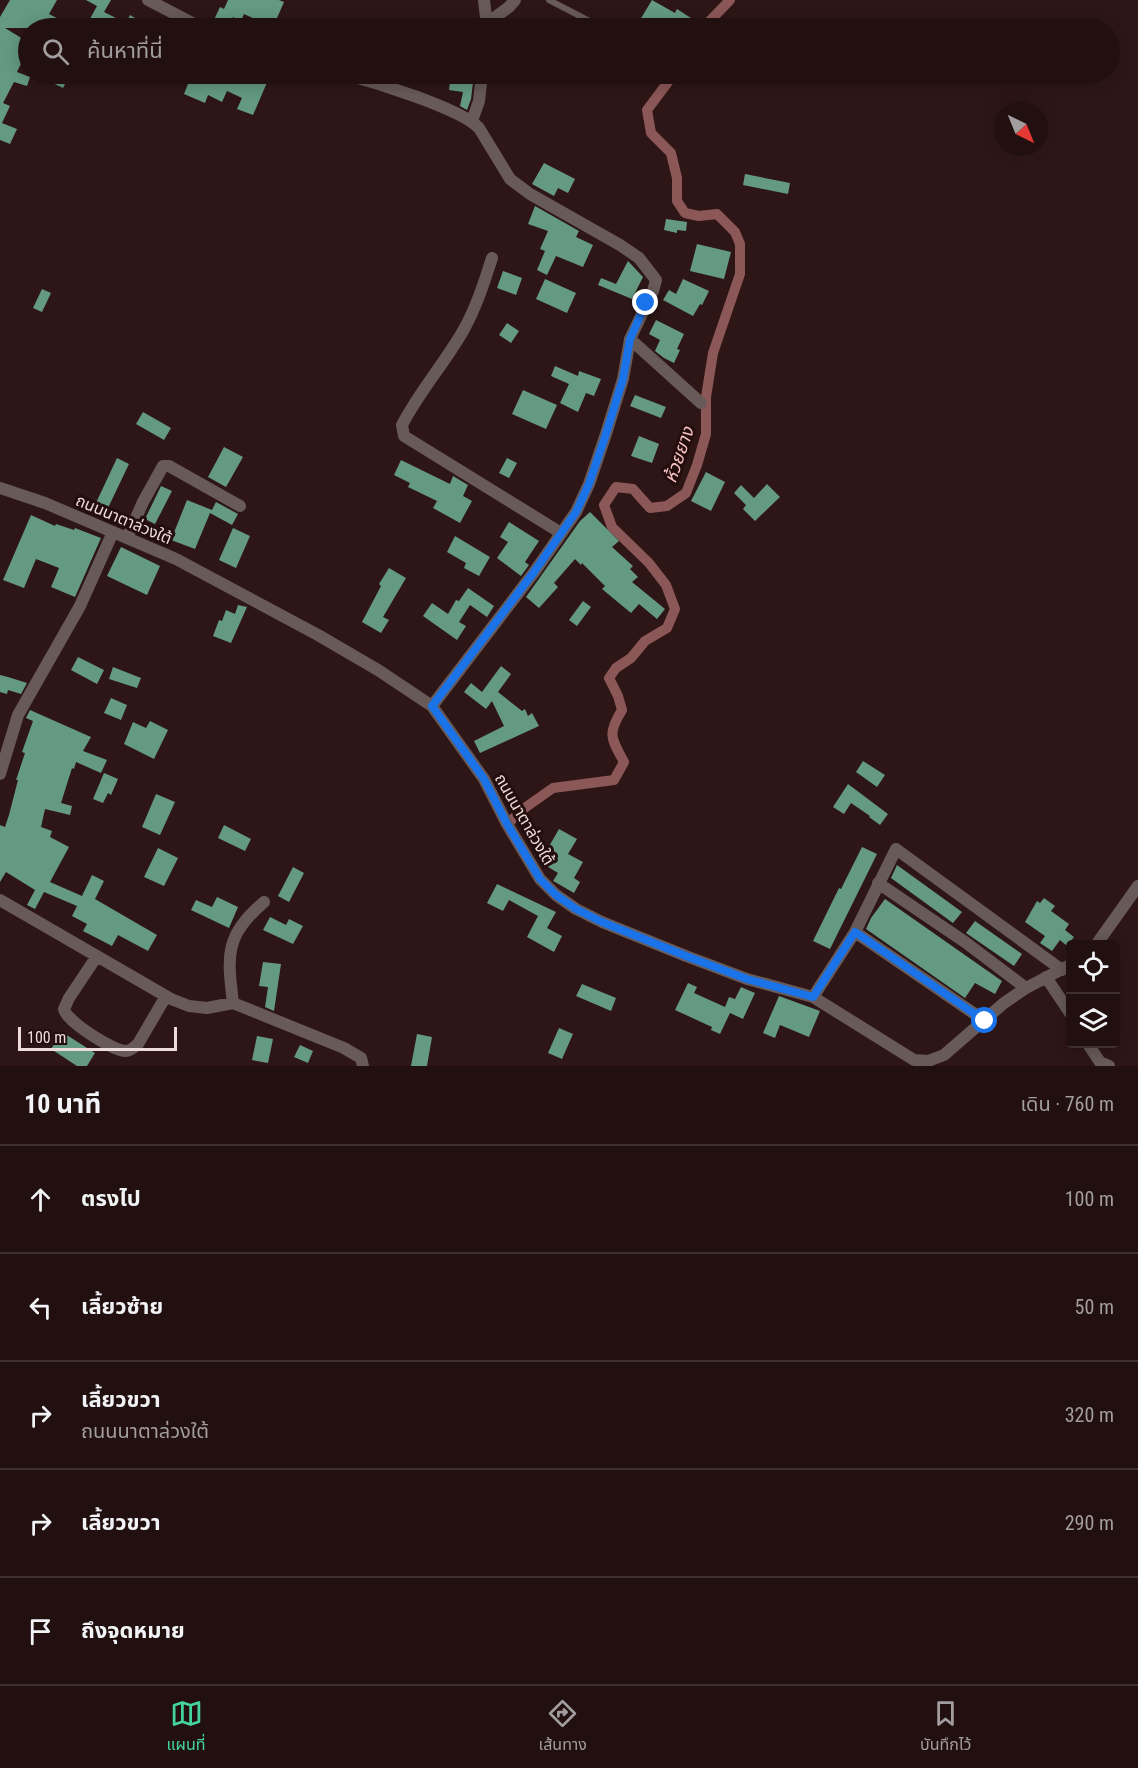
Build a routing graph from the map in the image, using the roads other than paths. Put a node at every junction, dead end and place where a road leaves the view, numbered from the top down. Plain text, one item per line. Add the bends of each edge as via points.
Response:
1 (148, 0) edge
2 (484, 0) edge
3 (515, 0) edge
4 (549, 0) edge
5 (183, 18) edge
6 (486, 18) edge
7 (496, 18) edge
8 (584, 18) edge
9 (374, 84) edge
10 (481, 84) edge
11 (472, 121) junction
12 (492, 258) dead end
13 (630, 339) junction
14 (702, 404) dead end
15 (0, 488) edge
16 (240, 506) dead end
17 (113, 531) junction
18 (561, 533) junction
19 (127, 538) junction
20 (432, 706) junction
21 (0, 774) edge
22 (878, 883) junction
23 (1138, 886) edge
24 (0, 900) edge
25 (264, 902) dead end
26 (855, 932) junction
27 (1100, 940) edge
28 (97, 956) junction
29 (1066, 967) edge
30 (1046, 977) junction
31 (1026, 988) junction
32 (166, 996) junction
33 (813, 997) junction
34 (233, 1003) junction
35 (1066, 1006) edge
36 (985, 1021) junction
37 (1091, 1048) edge
38 (363, 1066) edge
39 (1109, 1066) edge

1 - 5 street
2 - 6 street
3 - 7 street
4 - 8 lane
9 - 11 street
10 - 11 street
11 - 13 street via 510,179 620,245 649,269 656,280
12 - 18 street via 463,331 402,425 404,436
13 - 14 street
13 - 18 street via 623,379 592,474 576,512
15 - 17 street, ถนนนาตาล่วงใต้
16 - 19 street via 170,466 163,466
17 - 19 street, ถนนนาตาล่วงใต้
17 - 21 street via 80,606 18,715
18 - 20 street
19 - 20 street, ถนนนาตาล่วงใต้ via 176,559 318,635
20 - 33 street, ถนนนาตาล่วงใต้ via 484,779 540,879 556,895 602,922 686,956 747,979
22 - 26 street
22 - 29 street via 896,849
22 - 31 street
23 - 27 street
24 - 28 street
25 - 34 street via 234,934 230,958
26 - 33 street
26 - 36 street
28 - 32 street
28 - 32 street via 64,1009 70,1020 97,1038 123,1051 132,1049
29 - 30 street, ถนนนาตาล่วงใต้
30 - 31 street, ถนนนาตาล่วงใต้
30 - 35 street
31 - 36 street, ถนนนาตาล่วงใต้
32 - 34 street via 189,1006 207,1008
33 - 36 street, ถนนนาตาล่วงใต้ via 914,1060 928,1061 944,1055
34 - 38 street via 344,1048 361,1058
37 - 39 street via 1100,1062

